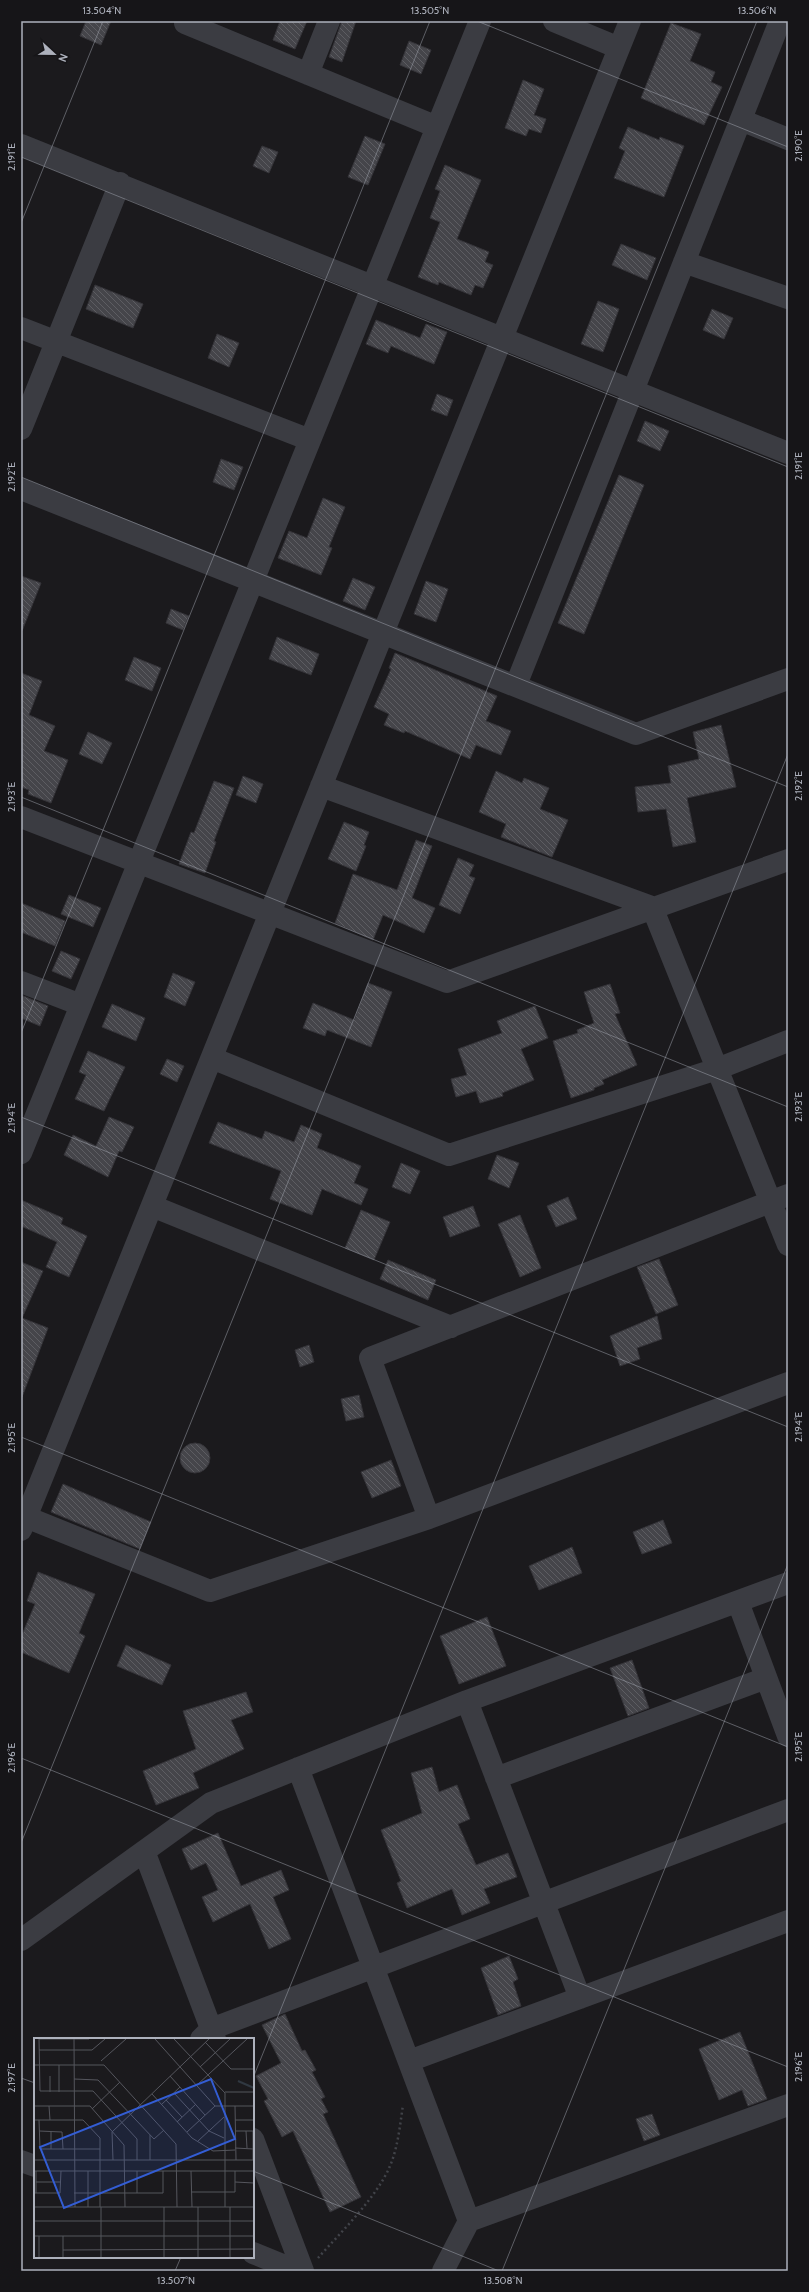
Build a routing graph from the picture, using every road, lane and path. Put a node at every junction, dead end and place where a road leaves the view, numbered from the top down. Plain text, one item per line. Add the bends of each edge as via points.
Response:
1 (186, 21) edge
2 (329, 21) edge
3 (480, 21) edge
4 (554, 21) edge
5 (630, 21) edge
6 (774, 23) edge
7 (619, 48) junction
8 (308, 74) junction
9 (741, 120) junction
10 (437, 127) junction
11 (788, 139) edge
12 (21, 144) edge
13 (120, 183) junction
14 (684, 262) junction
15 (372, 285) junction
16 (788, 298) edge
17 (21, 328) edge
18 (502, 338) junction
19 (56, 342) junction
20 (633, 391) junction
21 (21, 429) edge
22 (310, 440) junction
23 (788, 453) edge
24 (21, 489) edge
25 (253, 581) junction
26 (383, 633) junction
27 (788, 679) edge
28 (516, 686) junction
29 (321, 786) junction
30 (21, 817) edge
31 (788, 860) edge
32 (139, 862) junction
33 (652, 908) junction
34 (270, 913) junction
35 (21, 982) edge
36 (81, 1005) junction
37 (788, 1041) edge
38 (212, 1058) junction
39 (717, 1069) junction
40 (21, 1153) edge
41 (779, 1198) edge
42 (152, 1206) junction
43 (788, 1244) edge
44 (451, 1326) junction
45 (788, 1383) edge
46 (428, 1518) junction
47 (23, 1521) edge
48 (788, 1583) edge
49 (738, 1602) junction
50 (766, 1678) junction
51 (467, 1701) junction
52 (788, 1736) edge
53 (298, 1768) junction
54 (496, 1778) junction
55 (788, 1810) edge
56 (144, 1851) junction
57 (544, 1903) junction
58 (788, 1921) edge
59 (21, 1940) edge
60 (373, 1967) junction
61 (580, 1998) junction
62 (209, 2036) edge
63 (409, 2061) junction
64 (404, 2097) dead end
65 (788, 2105) edge
66 (254, 2141) edge
67 (21, 2161) edge
68 (34, 2166) edge
69 (469, 2221) junction
70 (254, 2253) edge
71 (310, 2265) edge
72 (297, 2271) edge
73 (443, 2271) edge

1 - 8 street via 185,23
2 - 8 street
3 - 10 street
4 - 7 street
5 - 7 street
6 - 9 street
7 - 18 street
8 - 10 street
9 - 11 street
9 - 14 street
10 - 15 street
12 - 13 street
13 - 15 street
13 - 19 street
14 - 16 street
14 - 20 street
15 - 18 street
15 - 22 street
17 - 19 street
18 - 20 street
18 - 26 street
19 - 21 street
19 - 22 street
20 - 23 street
20 - 28 street
22 - 25 street
24 - 25 street
25 - 26 street
25 - 32 street
26 - 28 street
26 - 29 street
27 - 28 street via 636,734
29 - 33 street
29 - 34 street
30 - 32 street
31 - 33 street
32 - 34 street
32 - 36 street
33 - 34 street via 447,982
33 - 39 street
34 - 38 street
35 - 36 street
36 - 40 street
37 - 39 street
38 - 39 street via 450,1155
38 - 42 street
39 - 41 street
41 - 43 street
41 - 44 street
42 - 44 street
42 - 47 street
44 - 46 street via 370,1358
45 - 46 street
46 - 47 street via 210,1591
48 - 49 street
49 - 50 street
49 - 51 street
50 - 52 street
50 - 54 street
51 - 53 street
51 - 54 street
53 - 56 street via 211,1803
53 - 60 street
54 - 57 street
55 - 57 street
56 - 59 street
56 - 62 street
57 - 60 street
57 - 61 street
58 - 61 street
60 - 62 street
60 - 63 street
61 - 63 street
63 - 69 street
64 - 71 path via 399,2133 390,2166 365,2205
65 - 69 street
66 - 71 street
67 - 68 street
69 - 73 street
70 - 72 street

